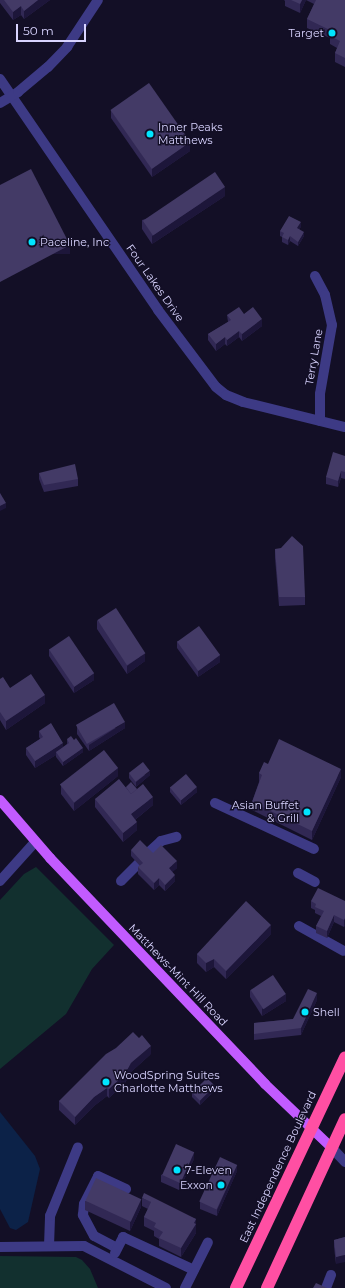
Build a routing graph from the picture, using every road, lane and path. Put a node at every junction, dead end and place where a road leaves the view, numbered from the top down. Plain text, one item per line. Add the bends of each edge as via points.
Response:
1 (98, 0) edge
2 (0, 79) edge
3 (11, 97) junction
4 (0, 102) edge
5 (315, 276) dead end
6 (320, 421) junction
7 (345, 427) edge
8 (0, 800) edge
9 (215, 804) dead end
10 (176, 838) dead end
11 (35, 842) junction
12 (314, 849) dead end
13 (147, 854) edge
14 (138, 864) edge
15 (298, 873) dead end
16 (0, 881) edge
17 (121, 881) dead end
18 (315, 882) dead end
19 (299, 926) dead end
20 (344, 951) edge
21 (345, 1057) edge
22 (345, 1119) edge
23 (310, 1128) junction
24 (78, 1147) dead end
25 (332, 1148) junction
26 (345, 1162) edge
27 (126, 1189) dead end
28 (208, 1242) dead end
29 (49, 1246) junction
30 (0, 1247) edge
31 (117, 1248) junction
32 (112, 1261) junction
33 (194, 1270) junction
34 (332, 1275) dead end
35 (166, 1288) edge
36 (185, 1288) edge
37 (236, 1288) edge
38 (267, 1288) edge
39 (326, 1288) edge

1 - 3 street via 67,47 48,67
2 - 3 street, Four Lakes Drive
3 - 4 street
3 - 6 street, Four Lakes Drive via 208,378 226,395 243,402
5 - 6 street, Terry Lane via 325,295 332,325 320,394
6 - 7 street, Four Lakes Drive
8 - 11 main road, Matthews-Mint Hill Road
9 - 12 street
10 - 13 street via 161,841
11 - 16 street
11 - 23 main road, Matthews-Mint Hill Road
14 - 17 street
15 - 18 street
19 - 20 street
21 - 23 highway, East Independence Boulevard
22 - 25 highway
23 - 25 main road, Matthews-Mint Hill Road
23 - 37 highway, East Independence Boulevard
24 - 29 street via 50,1216
25 - 26 street, Matthews-Mint Hill Road
25 - 38 highway
27 - 31 street via 98,1176 84,1204 83,1215 94,1236
28 - 33 street
29 - 30 street
29 - 32 street via 84,1246 99,1251
31 - 32 street
31 - 33 street via 123,1237
32 - 35 street
33 - 36 street
34 - 39 street

